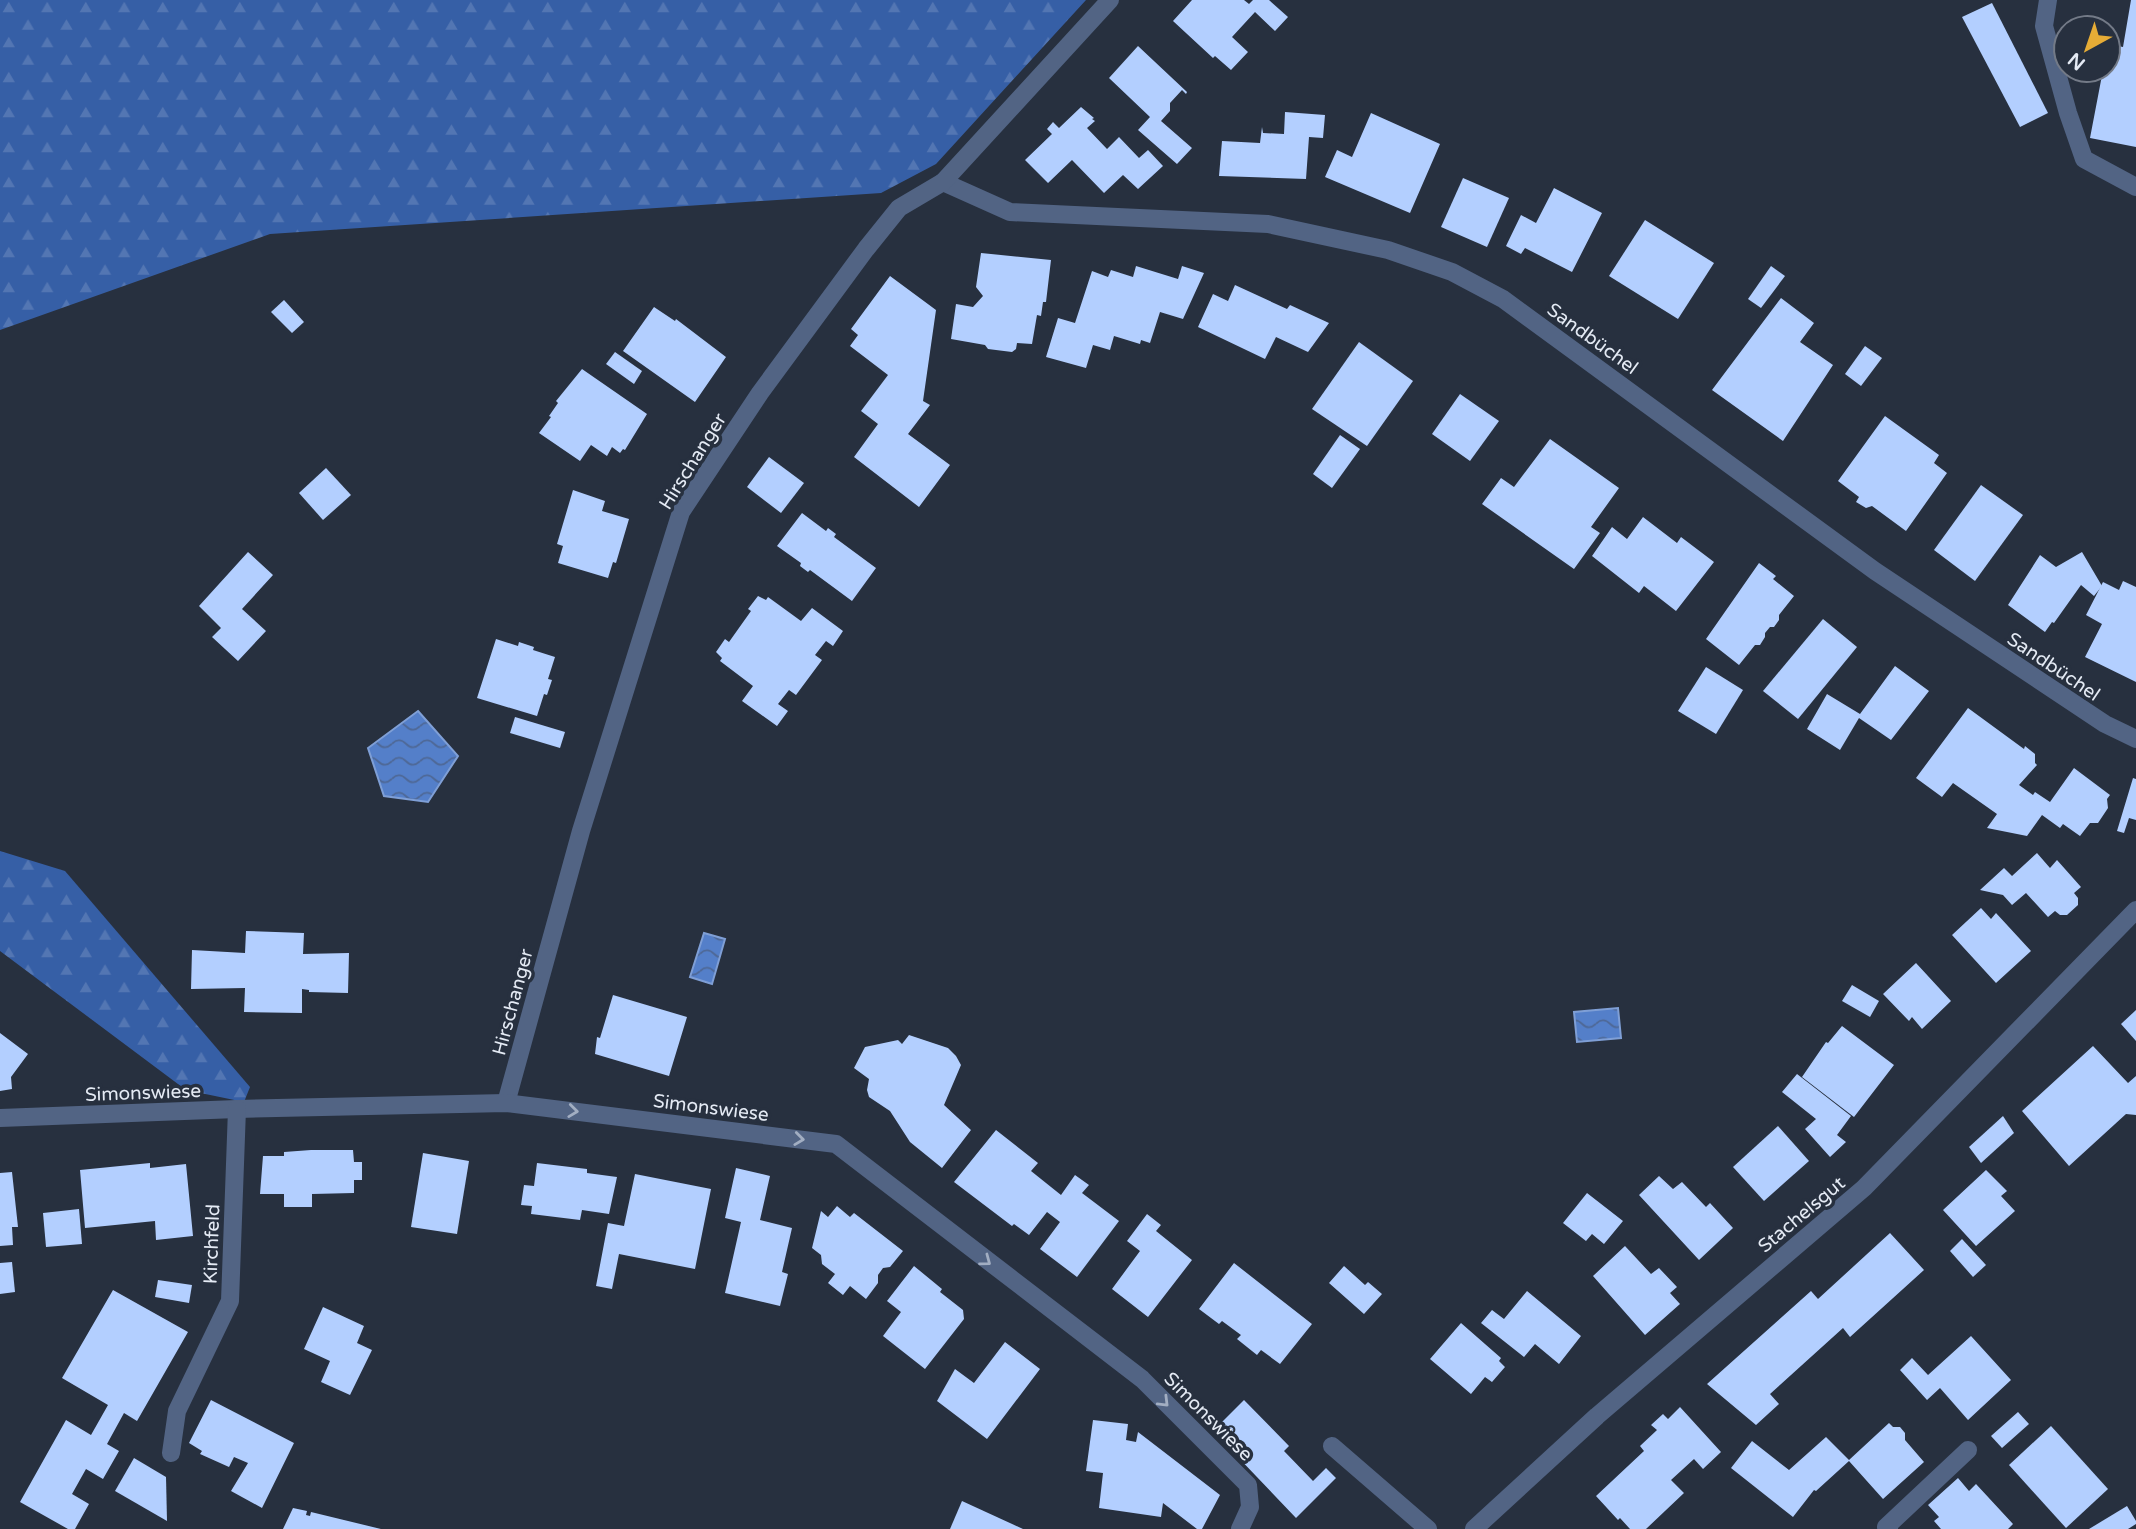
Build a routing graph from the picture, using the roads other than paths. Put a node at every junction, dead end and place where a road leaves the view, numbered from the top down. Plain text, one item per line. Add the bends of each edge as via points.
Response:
1 (1110, 0) edge
2 (2048, 0) edge
3 (943, 182) junction
4 (2136, 187) edge
5 (2136, 738) edge
6 (2136, 910) edge
7 (506, 1103) junction
8 (236, 1109) junction
9 (0, 1118) edge
10 (1332, 1446) dead end
11 (1968, 1450) dead end
12 (171, 1453) dead end
13 (1240, 1529) edge
14 (1428, 1529) edge
15 (1474, 1529) edge
16 (1889, 1529) edge

1 - 3 street, Hirschanger
2 - 4 street via 2044,26 2084,159
3 - 5 street, Sandbüchel via 1010,212 1268,224 1388,250 1452,272 1503,299 1875,571 2105,724
3 - 7 street, Hirschanger via 900,208 866,249 760,393 681,512 581,831
6 - 15 street, Stachelsgut via 1864,1188 1597,1416
7 - 8 street, Simonswiese
7 -> 13 street, Simonswiese via 836,1144 1142,1380 1248,1485 1250,1507
8 - 9 street, Simonswiese
8 - 12 street, Kirchfeld via 230,1301 177,1411
10 - 14 street
11 - 16 street via 1886,1527

